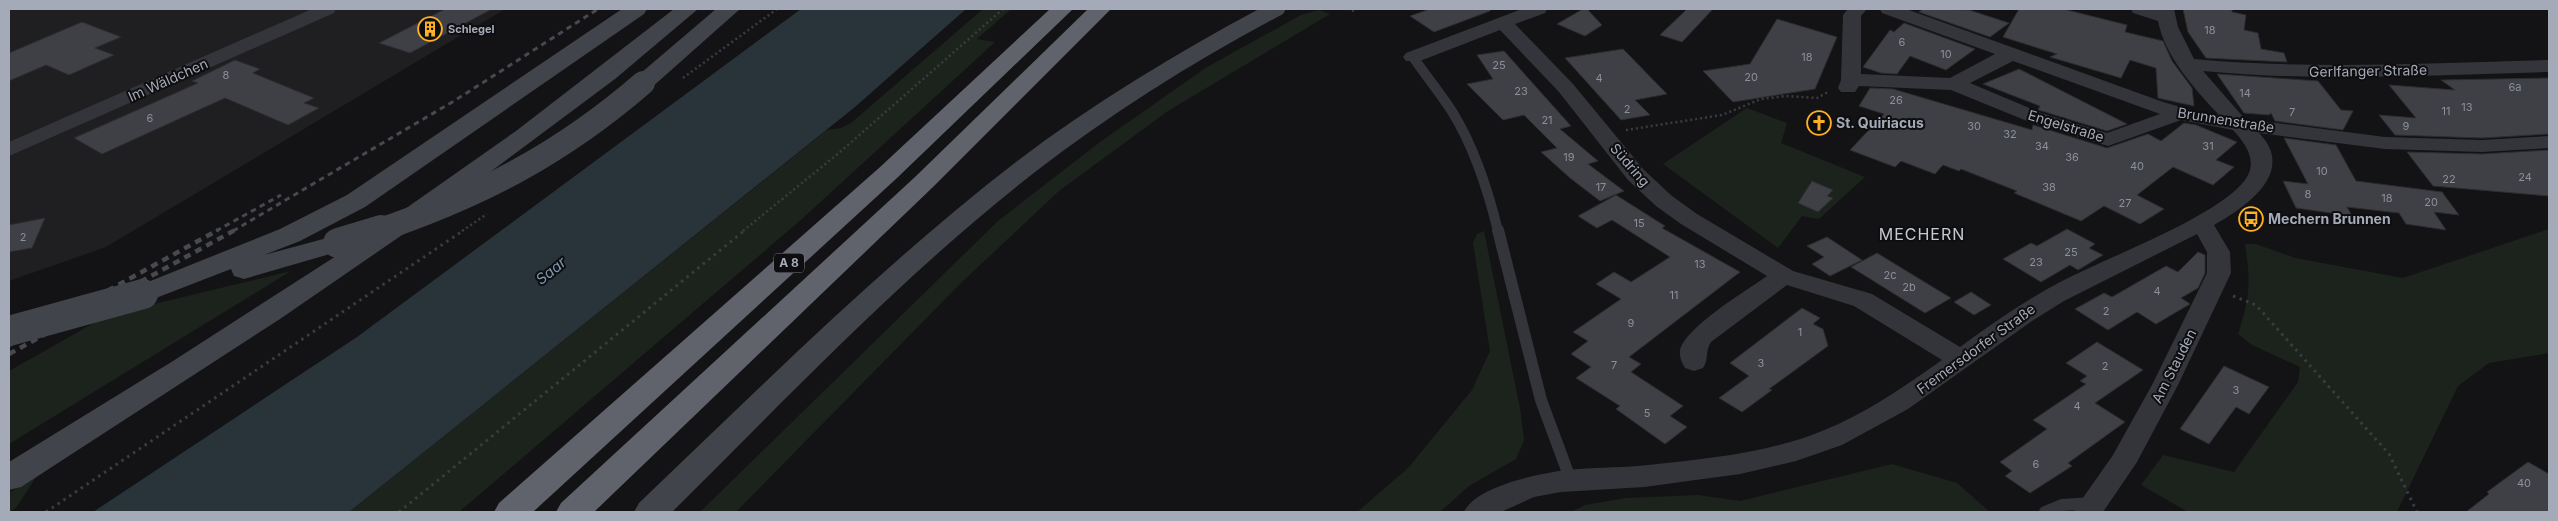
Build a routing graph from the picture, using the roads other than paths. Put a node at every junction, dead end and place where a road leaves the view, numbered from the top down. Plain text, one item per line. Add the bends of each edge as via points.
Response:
1 (328, 9) edge
2 (636, 9) edge
3 (686, 9) edge
4 (728, 9) edge
5 (1062, 9) edge
6 (1100, 9) edge
7 (1275, 9) edge
8 (1538, 9) edge
9 (1858, 9) edge
10 (1889, 9) edge
11 (2140, 9) edge
12 (2165, 13) edge
13 (1502, 22) junction
14 (2012, 53) junction
15 (1413, 57) joint
16 (2187, 64) junction
17 (2549, 66) edge
18 (1954, 84) junction
19 (2178, 114) junction
20 (2238, 123) junction
21 (2549, 142) edge
22 (9, 150) edge
23 (2200, 223) junction
24 (1784, 276) junction
25 (143, 294) junction
26 (9, 331) edge
27 (1960, 359) junction
28 (1694, 362) dead end
29 (9, 478) edge
30 (1571, 481) junction
31 (2090, 508) edge
32 (511, 512) edge
33 (573, 512) edge
34 (651, 512) edge
35 (1478, 512) edge
36 (2045, 512) edge

1 - 22 street, Im Wäldchen
2 - 25 main road via 356,201 290,235
3 - 29 main road via 516,143 324,277
4 - 25 main road, bridge via 596,123 519,171 432,211 338,243
5 - 32 highway, A 8 via 888,173
6 - 33 highway, A 8 via 924,182
7 - 34 main road via 1179,62 1084,125 986,200 849,320
8 - 13 street
9 - 18 street, Engelstraße via 1852,15 1850,84
10 - 14 street, Brunnenstraße
11 - 12 street
12 - 16 street, Fremersdorfer Straße via 2173,40
13 - 15 street
13 - 24 street, Südring via 1566,88 1636,175 1664,201 1688,219
14 - 18 street
14 - 19 street, Brunnenstraße
15 - 30 lane via 1453,113 1471,148 1490,198 1541,400
16 - 17 street, Gerlfanger Straße via 2322,72
16 - 20 street, Fremersdorfer Straße
18 - 19 street, Engelstraße via 2034,117 2108,140
19 - 20 street, Brunnenstraße
20 - 21 street, Brunnenstraße via 2427,146
20 - 23 street, Fremersdorfer Straße via 2257,143 2262,155 2260,175 2251,188 2230,205
23 - 27 street, Fremersdorfer Straße via 2058,293 2014,318
23 - 31 street, Am Stauden via 2214,238 2222,258 2220,273 2166,385 2123,462
24 - 27 street, Südring via 1863,300
24 - 28 street via 1701,336 1693,350
25 - 26 main road, bridge
27 - 30 street, Fremersdorfer Straße via 1904,401 1853,430 1796,451 1646,476
30 - 35 street, Fremersdorfer Straße via 1542,484 1515,492
31 - 36 lane, Am Stauden via 2074,503

